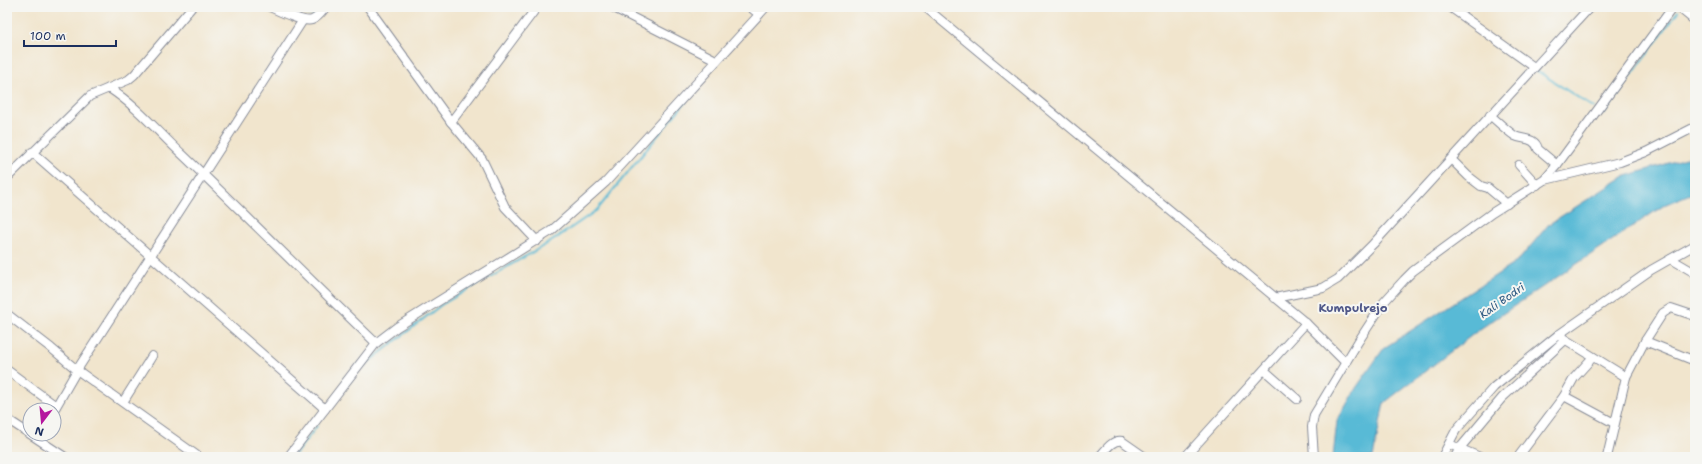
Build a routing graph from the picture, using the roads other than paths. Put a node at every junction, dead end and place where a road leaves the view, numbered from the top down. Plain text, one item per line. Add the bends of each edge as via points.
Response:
1 (192, 7) edge
2 (270, 7) edge
3 (326, 7) edge
4 (368, 7) edge
5 (537, 7) edge
6 (612, 7) edge
7 (750, 7) edge
8 (766, 7) edge
9 (925, 7) edge
10 (1450, 7) edge
11 (1590, 7) edge
12 (1673, 7) edge
13 (1678, 7) edge
14 (759, 14) junction
15 (303, 20) junction
16 (1695, 21) edge
17 (716, 60) junction
18 (1534, 67) junction
19 (109, 88) junction
20 (1490, 115) junction
21 (451, 122) junction
22 (1695, 127) edge
23 (32, 152) junction
24 (1451, 159) junction
25 (1519, 165) dead end
26 (1557, 165) junction
27 (203, 174) junction
28 (7, 178) edge
29 (1540, 182) junction
30 (1506, 204) junction
31 (537, 241) junction
32 (1695, 245) edge
33 (151, 256) junction
34 (1670, 259) junction
35 (1695, 273) edge
36 (1275, 298) junction
37 (7, 314) edge
38 (1695, 316) edge
39 (1306, 323) junction
40 (1558, 335) junction
41 (1565, 340) junction
42 (1645, 341) junction
43 (376, 343) junction
44 (152, 356) dead end
45 (1593, 357) junction
46 (1695, 361) edge
47 (1346, 363) junction
48 (7, 370) edge
49 (77, 370) junction
50 (1264, 370) junction
51 (1626, 377) junction
52 (1564, 396) junction
53 (1297, 399) dead end
54 (47, 402) edge
55 (58, 402) edge
56 (123, 402) junction
57 (325, 409) junction
58 (7, 419) edge
59 (1614, 423) junction
60 (22, 428) edge
61 (45, 442) edge
62 (1449, 444) junction
63 (1460, 448) junction
64 (65, 457) edge
65 (199, 457) edge
66 (288, 457) edge
67 (1099, 457) edge
68 (1145, 457) edge
69 (1185, 457) edge
70 (1314, 457) edge
71 (1442, 457) edge
72 (1455, 457) edge
73 (1480, 457) edge
74 (1518, 457) edge
75 (1607, 457) edge

1 - 19 street via 134,75
2 - 15 street
3 - 15 street via 317,18
4 - 21 street
5 - 21 street
6 - 17 street
7 - 14 street
8 - 14 street
9 - 36 street
10 - 18 street
11 - 18 street
12 - 26 street
13 - 16 street
14 - 17 street
15 - 27 street
17 - 31 street via 606,182 579,208
18 - 20 street
19 - 23 street via 90,96
19 - 27 street via 143,114 167,141
20 - 24 street
20 - 26 street via 1514,135 1529,139
21 - 31 street via 482,159 505,207
22 - 29 street via 1620,162
23 - 28 street
23 - 33 street
24 - 30 street via 1472,179 1488,188
24 - 36 street via 1338,280 1323,288
25 - 29 street
26 - 29 street
27 - 33 street
27 - 43 street
29 - 30 street
30 - 47 street via 1404,280 1384,302
31 - 43 street via 397,327
32 - 34 street
33 - 49 street
33 - 57 street
34 - 35 street
34 - 40 street
36 - 39 street
37 - 49 street
38 - 42 street via 1671,308 1663,313
39 - 47 street
39 - 50 street
40 - 41 street
40 - 62 street via 1494,387 1456,430
41 - 45 street
41 - 63 street via 1502,398
42 - 46 street
42 - 51 street
43 - 57 street
44 - 56 street
45 - 51 street
45 - 52 street via 1574,378
47 - 70 street via 1314,415
48 - 54 street
49 - 55 street
49 - 56 street
50 - 53 street
50 - 69 street
51 - 59 street
52 - 59 street
52 - 74 street
56 - 65 street
57 - 66 street
58 - 60 street
59 - 75 street
61 - 64 street
62 - 63 street
62 - 71 street
63 - 72 street
63 - 73 street
67 - 68 street via 1118,440

